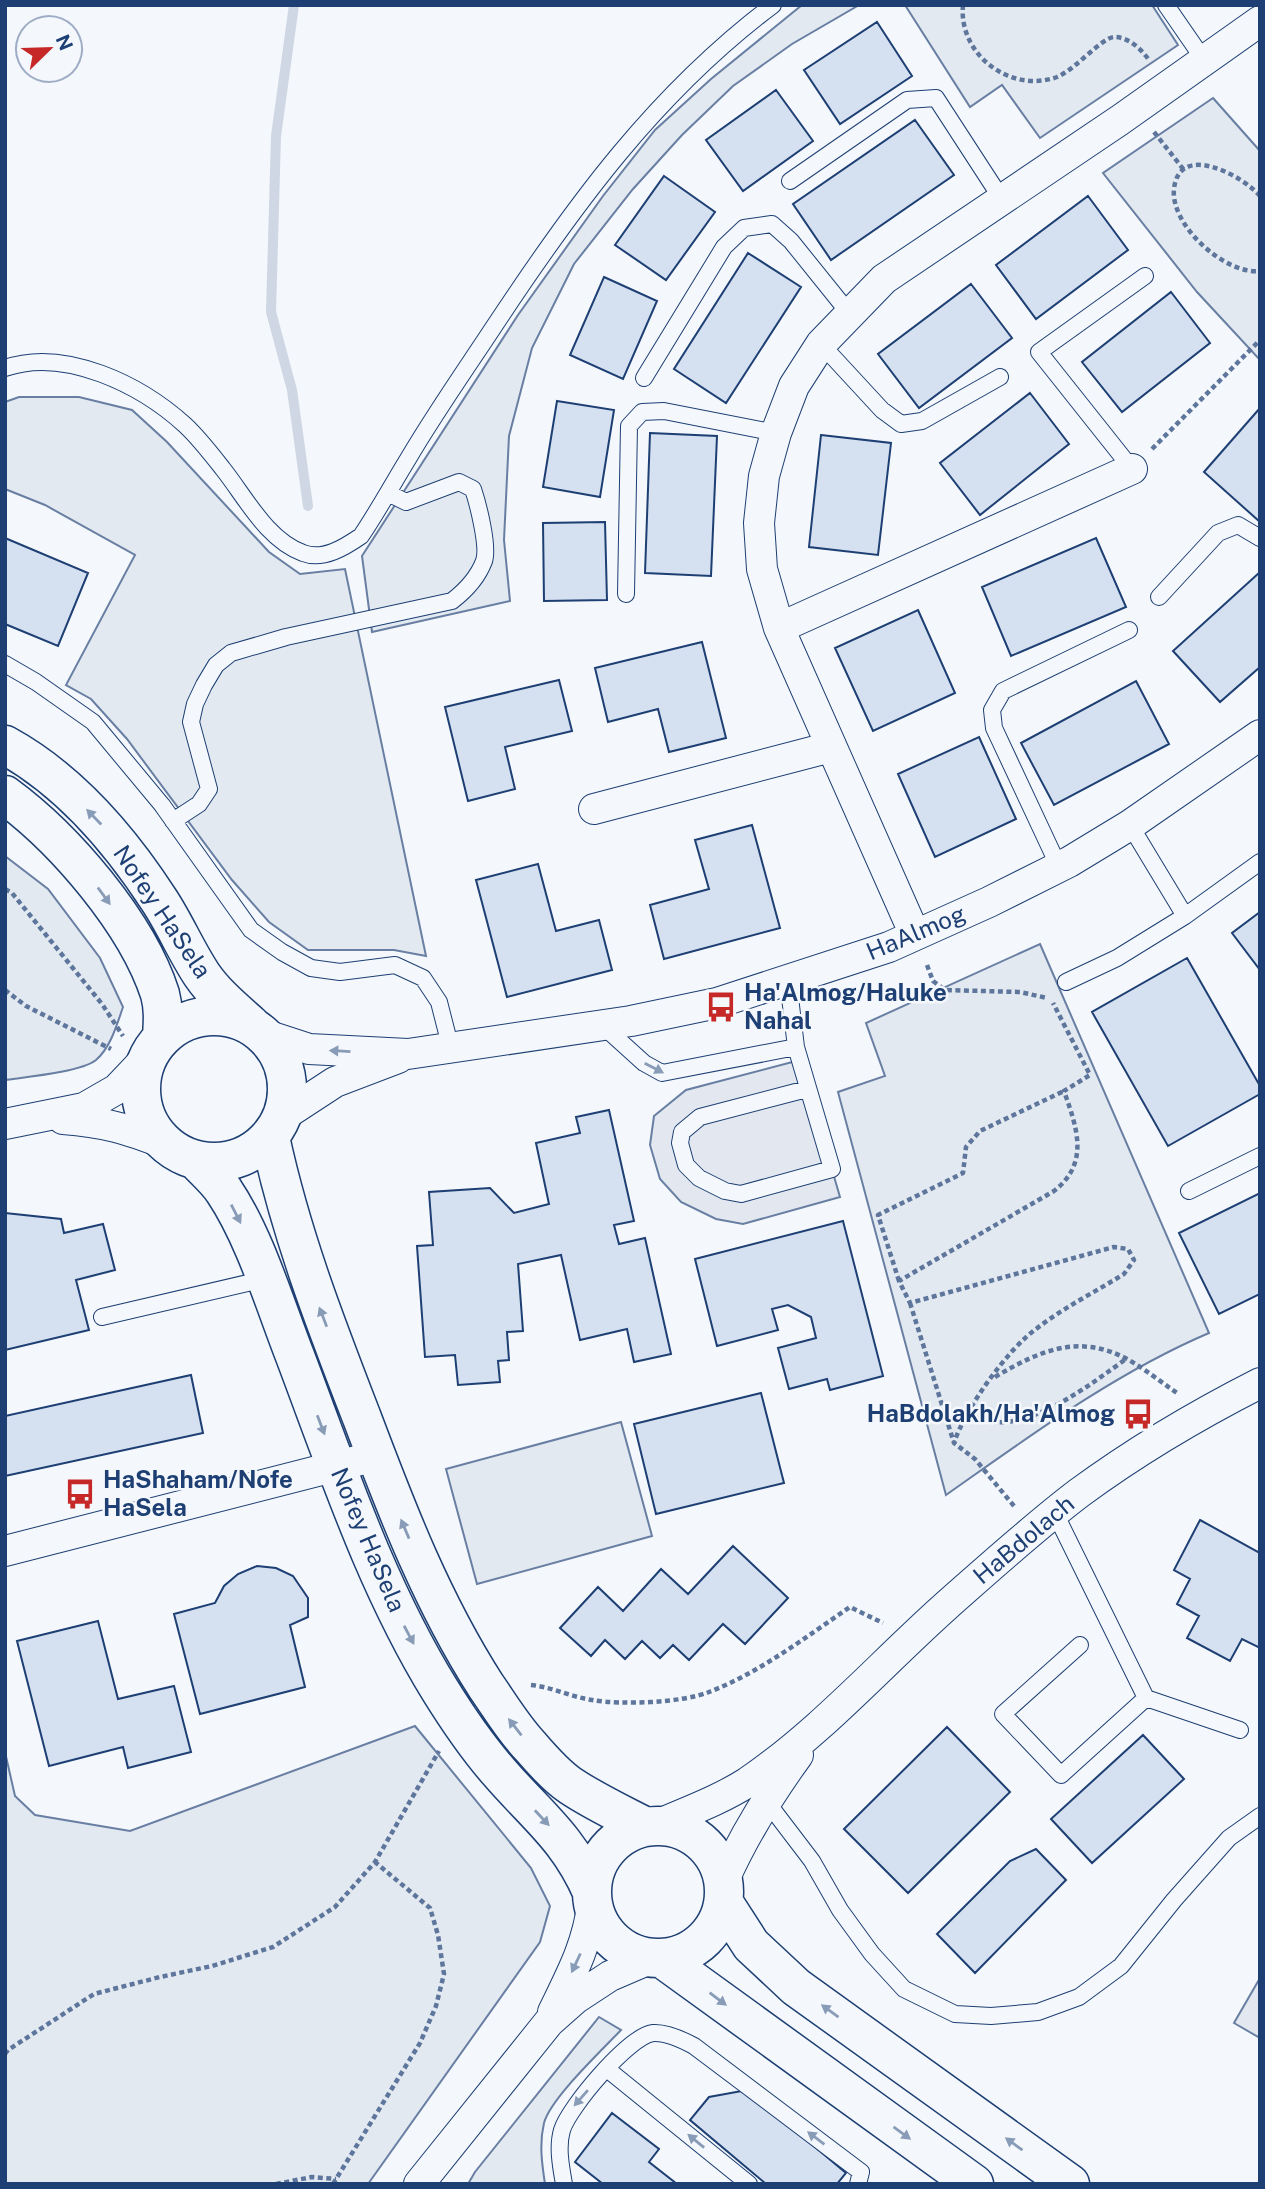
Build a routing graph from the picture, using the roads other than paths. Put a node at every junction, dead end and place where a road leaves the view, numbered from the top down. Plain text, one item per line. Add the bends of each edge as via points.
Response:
1 (773, 5) edge
2 (1166, 5) edge
3 (1260, 21) edge
4 (1204, 60) junction
5 (790, 181) dead end
6 (1001, 198) junction
7 (1144, 276) dead end
8 (849, 313) junction
9 (821, 344) junction
10 (5, 368) edge
11 (1000, 377) dead end
12 (644, 378) dead end
13 (776, 433) junction
14 (1132, 469) joint
15 (388, 493) junction
16 (1260, 538) edge
17 (626, 594) dead end
18 (1159, 597) dead end
19 (779, 628) junction
20 (1129, 630) dead end
21 (5, 664) edge
22 (1260, 735) edge
23 (5, 745) edge
24 (831, 747) junction
25 (5, 795) edge
26 (594, 809) dead end
27 (173, 821) junction
28 (1130, 825) junction
29 (1260, 862) edge
30 (1059, 867) junction
31 (1185, 916) junction
32 (915, 935) junction
33 (788, 981) junction
34 (1066, 982) dead end
35 (602, 1025) junction
36 (257, 1030) junction
37 (796, 1047) junction
38 (451, 1049) junction
39 (151, 1051) junction
40 (408, 1054) junction
41 (807, 1089) junction
42 (41, 1118) junction
43 (5, 1124) edge
44 (276, 1126) junction
45 (181, 1152) junction
46 (1260, 1156) edge
47 (1189, 1191) dead end
48 (265, 1279) junction
49 (102, 1317) dead end
50 (1260, 1382) edge
51 (376, 1456) junction
52 (337, 1468) junction
53 (1044, 1522) junction
54 (5, 1551) edge
55 (1080, 1645) dead end
56 (1146, 1698) junction
57 (1240, 1730) dead end
58 (756, 1792) junction
59 (1260, 1816) edge
60 (651, 1826) junction
61 (724, 1892) junction
62 (592, 1897) junction
63 (658, 1958) junction
64 (549, 2022) junction
65 (607, 2068) junction
66 (419, 2184) edge
67 (564, 2184) edge
68 (749, 2184) edge
69 (858, 2184) edge
70 (974, 2184) edge
71 (1070, 2184) edge

1 - 15 lane via 684,81 587,191
2 - 4 lane
3 - 4 street
4 - 6 street
5 - 6 lane via 907,100 936,98
6 - 8 street via 884,279
7 - 14 lane via 1039,352
8 - 9 street
8 - 12 lane via 772,224 744,228 724,247
9 - 11 lane via 882,410 901,424 922,421
9 - 13 street via 794,386
10 - 15 lane via 60,362 106,376 148,397 185,426 281,543 306,555 338,552 361,536
13 - 17 lane via 664,411 642,412 629,426
13 - 19 street via 764,476 759,523 762,569
14 - 19 street
15 - 27 lane via 406,502 459,482 474,489 485,559 476,575 452,601 231,653 204,685 191,722 209,789 199,804
16 - 18 lane via 1238,525 1218,533
19 - 24 street
20 - 30 lane via 1003,691 992,710 994,728
21 - 27 lane via 93,722
22 - 28 street, HaAlmog
36 -> 23 street, Nofey HaSela via 220,998 202,975 160,901 104,828 50,774
24 - 26 street
24 - 32 street
25 -> 39 street, Nofey HaSela via 45,828 101,891 149,967 164,1014
27 - 38 lane via 251,930 282,952 311,968 340,972 395,965 423,978 439,1002
28 - 30 street, HaAlmog
28 - 31 lane
29 - 31 lane
30 - 32 street, HaAlmog
31 - 34 lane via 1117,958
32 - 33 street, HaAlmog
33 - 35 street, HaAlmog via 717,1003
33 - 37 lane
35 -> 37 lane via 644,1063 663,1073
35 - 38 street, HaAlmog
36 - 39 street via 234,1019 196,1018 178,1026
40 -> 36 street, HaAlmog via 309,1049
36 - 44 street via 277,1052 285,1072 288,1094
37 - 41 lane
38 - 40 street, HaAlmog
39 - 42 street via 117,1088 84,1108
39 - 45 street via 141,1091 144,1111 153,1129
40 - 44 street, HaAlmog via 335,1082
41 - 41 lane via 832,1169 741,1194 699,1178 686,1165 682,1132 700,1117
42 - 43 street
42 - 45 street via 98,1122
44 - 45 street via 255,1151 236,1159 216,1163
51 -> 44 street, Nofey HaSela via 304,1265 280,1183
45 -> 48 street, Nofey HaSela via 223,1190
46 - 47 lane
48 - 49 lane
48 -> 52 street, Nofey HaSela
50 - 53 street, HaBdolach via 1133,1456
51 - 52 street
60 -> 51 street, Nofey HaSela via 569,1785 506,1716 425,1576
52 - 54 street
52 -> 62 street, Nofey HaSela via 387,1593 440,1689 498,1772 580,1864
53 - 56 lane
53 - 58 street, HaBdolach via 912,1637
55 - 56 lane via 1003,1714 1061,1775
56 - 57 lane
58 - 59 lane via 812,1861 872,1954 904,1989 955,2014 991,2016 1038,2012 1079,1997 1121,1966 1230,1838
58 - 60 street, HaBdolach via 716,1800
58 - 61 street, HaBdolach
60 - 61 street via 676,1828 707,1847 718,1863
60 - 62 street via 624,1835 607,1850 596,1869
61 - 63 street via 716,1924 703,1941 685,1953
71 -> 61 street via 796,1987 751,1945
62 - 63 street via 597,1918 619,1946
62 -> 64 street via 584,1947
63 - 64 street via 610,1976
63 -> 70 street
64 - 66 street
65 -> 67 lane via 572,2109 562,2130 559,2156
68 -> 65 lane
69 -> 65 lane via 860,2172 677,2037 653,2033 626,2047

